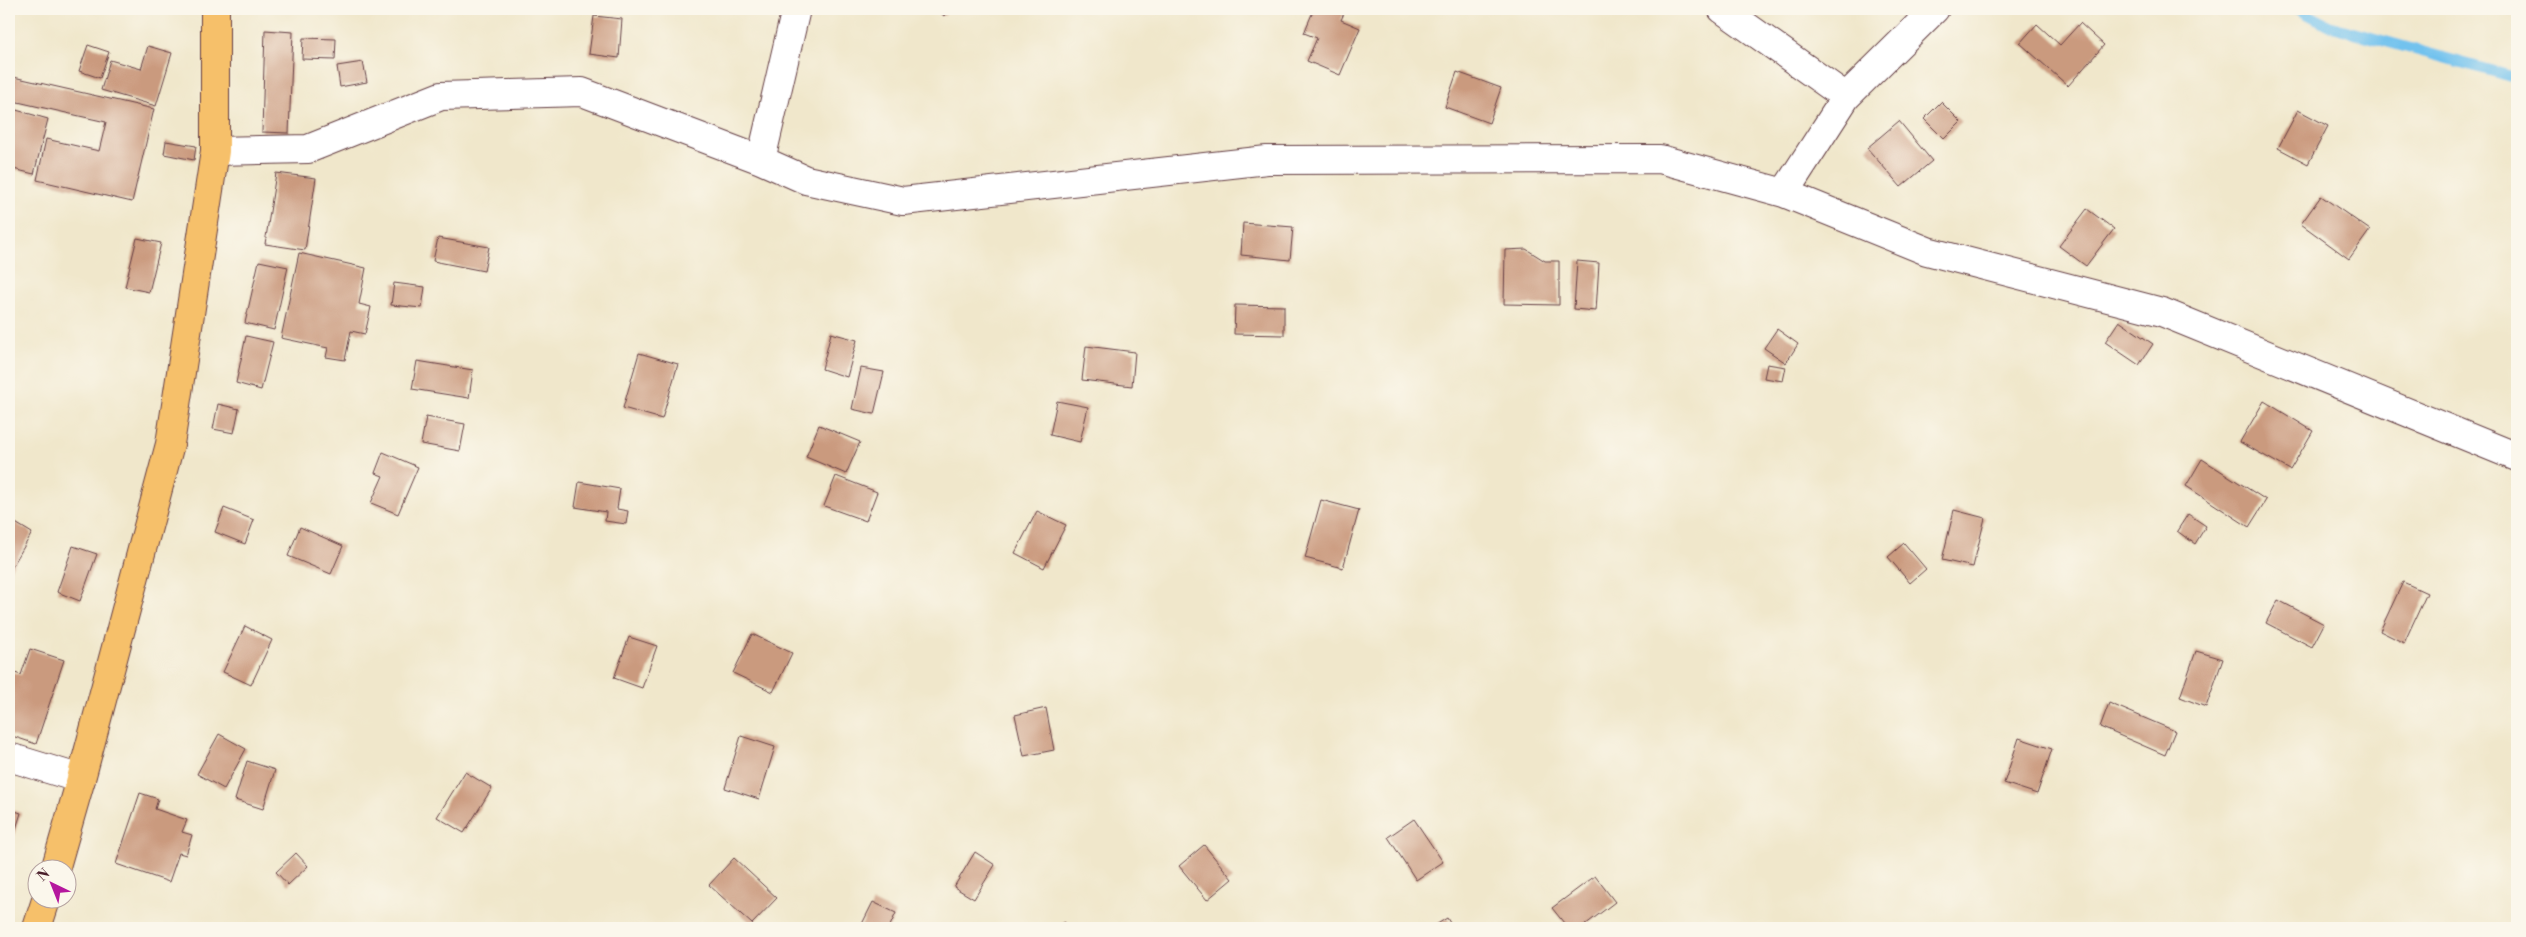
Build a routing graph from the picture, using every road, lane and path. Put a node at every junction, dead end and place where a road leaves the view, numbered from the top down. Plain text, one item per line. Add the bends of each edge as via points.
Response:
1 (215, 9) edge
2 (796, 9) edge
3 (1722, 9) edge
4 (1935, 9) edge
5 (1846, 97) junction
6 (215, 151) junction
7 (761, 160) junction
8 (1784, 193) junction
9 (2517, 457) edge
10 (9, 757) edge
11 (81, 779) junction
12 (58, 860) edge
13 (43, 910) edge
14 (37, 928) edge

1 - 6 main road
2 - 7 street
3 - 5 street
4 - 5 street
5 - 8 street
6 - 7 street via 308,149 441,96 582,92
6 - 11 main road via 170,444
7 - 8 street via 806,180 903,201 1276,160 1660,159
8 - 9 street via 1927,250 2162,312
10 - 11 street
11 - 12 main road
13 - 14 main road

